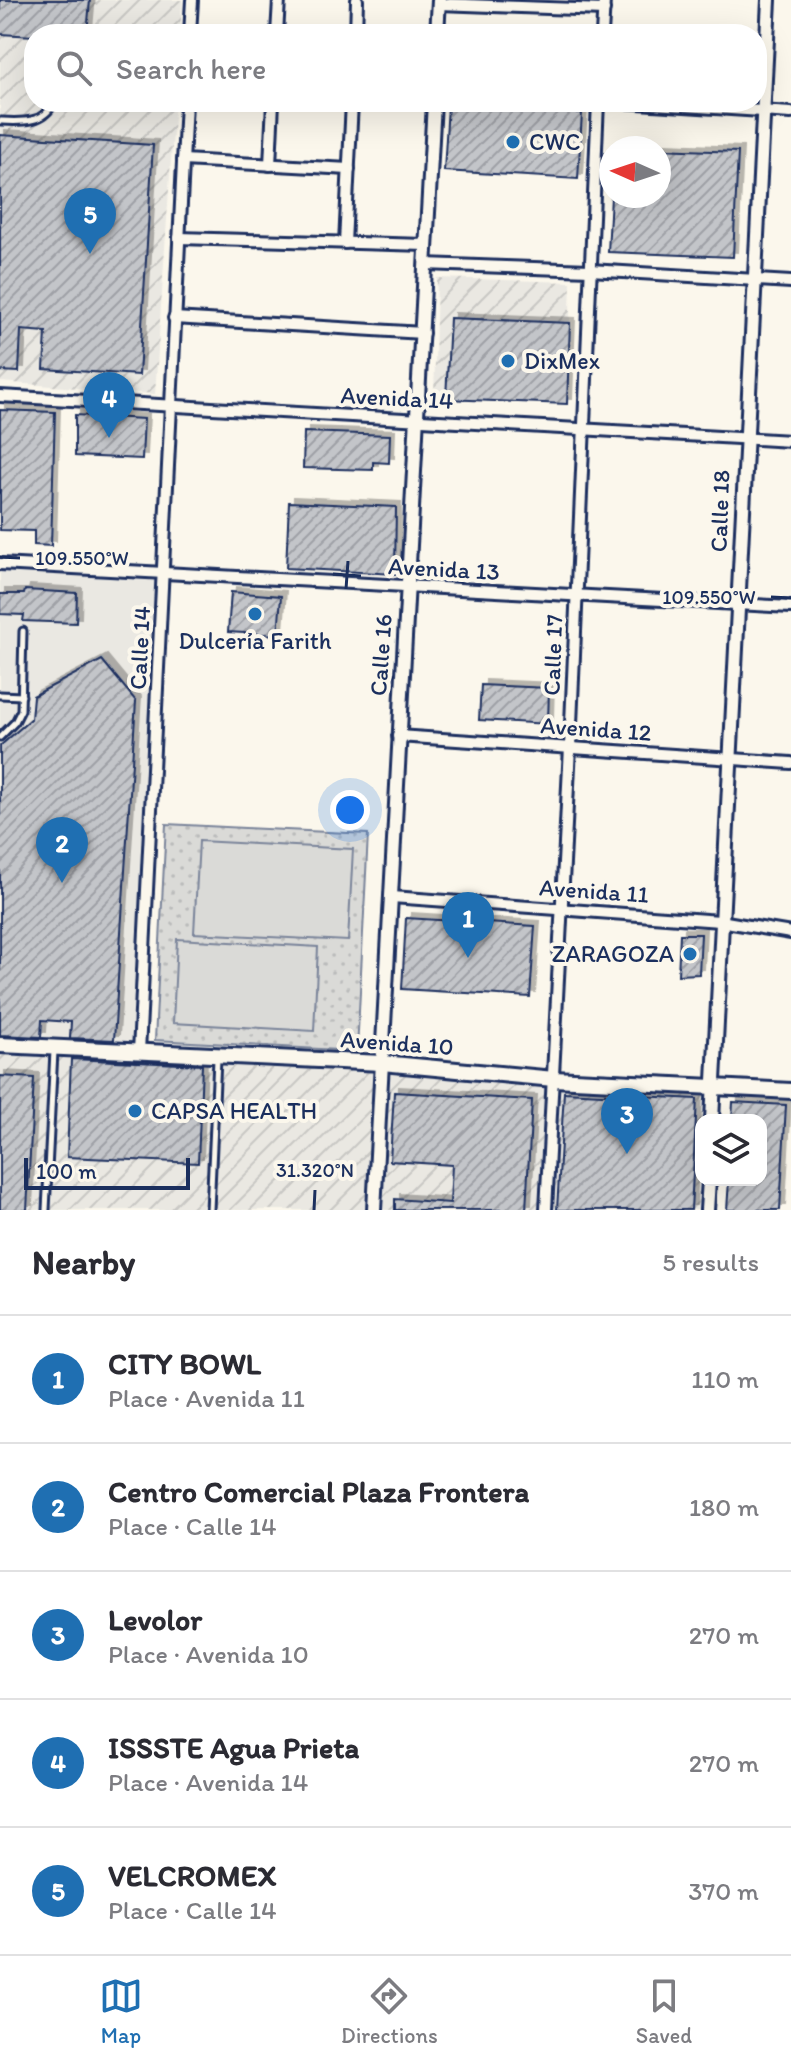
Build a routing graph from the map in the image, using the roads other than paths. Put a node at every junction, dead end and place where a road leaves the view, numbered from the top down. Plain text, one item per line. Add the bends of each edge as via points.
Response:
1 (192, 0) edge
2 (279, 0) edge
3 (357, 0) edge
4 (769, 0) edge
5 (439, 2) edge
6 (604, 5) edge
7 (191, 24) edge
8 (278, 24) edge
9 (356, 24) edge
10 (438, 24) edge
11 (767, 37) edge
12 (49, 112) edge
13 (185, 112) edge
14 (273, 112) edge
15 (352, 112) edge
16 (433, 112) edge
17 (598, 112) edge
18 (763, 112) joint
19 (791, 113) edge
20 (0, 121) edge
21 (183, 160) junction
22 (270, 165) junction
23 (349, 169) junction
24 (179, 238) junction
25 (345, 243) junction
26 (426, 245) junction
27 (425, 264) junction
28 (590, 270) junction
29 (753, 281) junction
30 (791, 282) edge
31 (174, 318) junction
32 (423, 333) junction
33 (0, 396) edge
34 (169, 406) junction
35 (419, 419) junction
36 (583, 429) junction
37 (745, 438) junction
38 (791, 441) edge
39 (0, 564) edge
40 (163, 573) junction
41 (408, 587) junction
42 (576, 595) junction
43 (738, 604) junction
44 (791, 607) edge
45 (23, 631) dead end
46 (0, 695) edge
47 (22, 696) junction
48 (398, 736) junction
49 (0, 737) edge
50 (570, 747) junction
51 (729, 758) junction
52 (791, 763) edge
53 (392, 897) junction
54 (562, 908) junction
55 (720, 921) junction
56 (791, 933) edge
57 (0, 1045) edge
58 (54, 1048) junction
59 (139, 1052) junction
60 (217, 1056) junction
61 (382, 1063) junction
62 (554, 1079) junction
63 (713, 1087) junction
64 (791, 1091) edge
65 (712, 1114) edge
66 (709, 1186) edge
67 (46, 1210) edge
68 (210, 1210) edge
69 (374, 1210) edge
70 (546, 1210) edge
71 (707, 1210) edge

1 - 7 street
2 - 8 street
3 - 9 street
4 - 11 street, Calle 18
5 - 6 street
5 - 10 street
12 - 20 lane via 29,121
13 - 21 street, Calle 14
14 - 22 street
15 - 23 street
16 - 26 street, Calle 16
17 - 28 street, Calle 17
18 - 19 street
18 - 29 street, Calle 18
21 - 22 street
21 - 24 street, Calle 14
22 - 23 street
23 - 25 street
24 - 25 street
24 - 31 street, Calle 14
25 - 26 street
26 - 27 street, Calle 16
27 - 28 street
27 - 32 street, Calle 16
28 - 29 street
28 - 36 street, Calle 17
29 - 30 street
29 - 37 street, Calle 18
31 - 32 street
31 - 34 street, Calle 14
32 - 35 street, Calle 16
33 - 34 street, Avenida 14
34 - 35 street, Avenida 14
34 - 40 street, Calle 14
35 - 36 street, Avenida 14
35 - 41 street, Calle 16
36 - 37 street, Avenida 14
36 - 42 street, Calle 17
37 - 38 street, Avenida 14
37 - 43 street, Calle 18
39 - 40 street, Avenida 13
40 - 41 street, Avenida 13
40 - 59 street, Calle 14
41 - 42 street, Avenida 13
41 - 48 street, Calle 16
42 - 43 street, Avenida 13
42 - 50 street, Calle 17
43 - 44 street, Avenida 13
43 - 51 street, Calle 18
45 - 47 lane
46 - 47 lane
47 - 49 lane via 15,722
48 - 50 street, Avenida 12
48 - 53 street, Calle 16
50 - 51 street, Avenida 12
50 - 54 street, Calle 17
51 - 52 street, Avenida 12
51 - 55 street, Calle 18
53 - 54 street, Avenida 11
53 - 61 street, Calle 16
54 - 55 street, Avenida 11
54 - 62 street, Calle 17
55 - 56 street, Avenida 11
55 - 63 street, Calle 18
57 - 58 main road, Avenida 10
58 - 59 main road, Avenida 10
58 - 67 lane
59 - 60 main road, Avenida 10
60 - 61 main road, Avenida 10
60 - 68 lane
61 - 62 main road, Avenida 10
61 - 69 street, Calle 16
62 - 63 main road, Avenida 10
62 - 70 street, Calle 17
63 - 64 main road, Avenida 10
63 - 65 street, Calle 18
66 - 71 street

